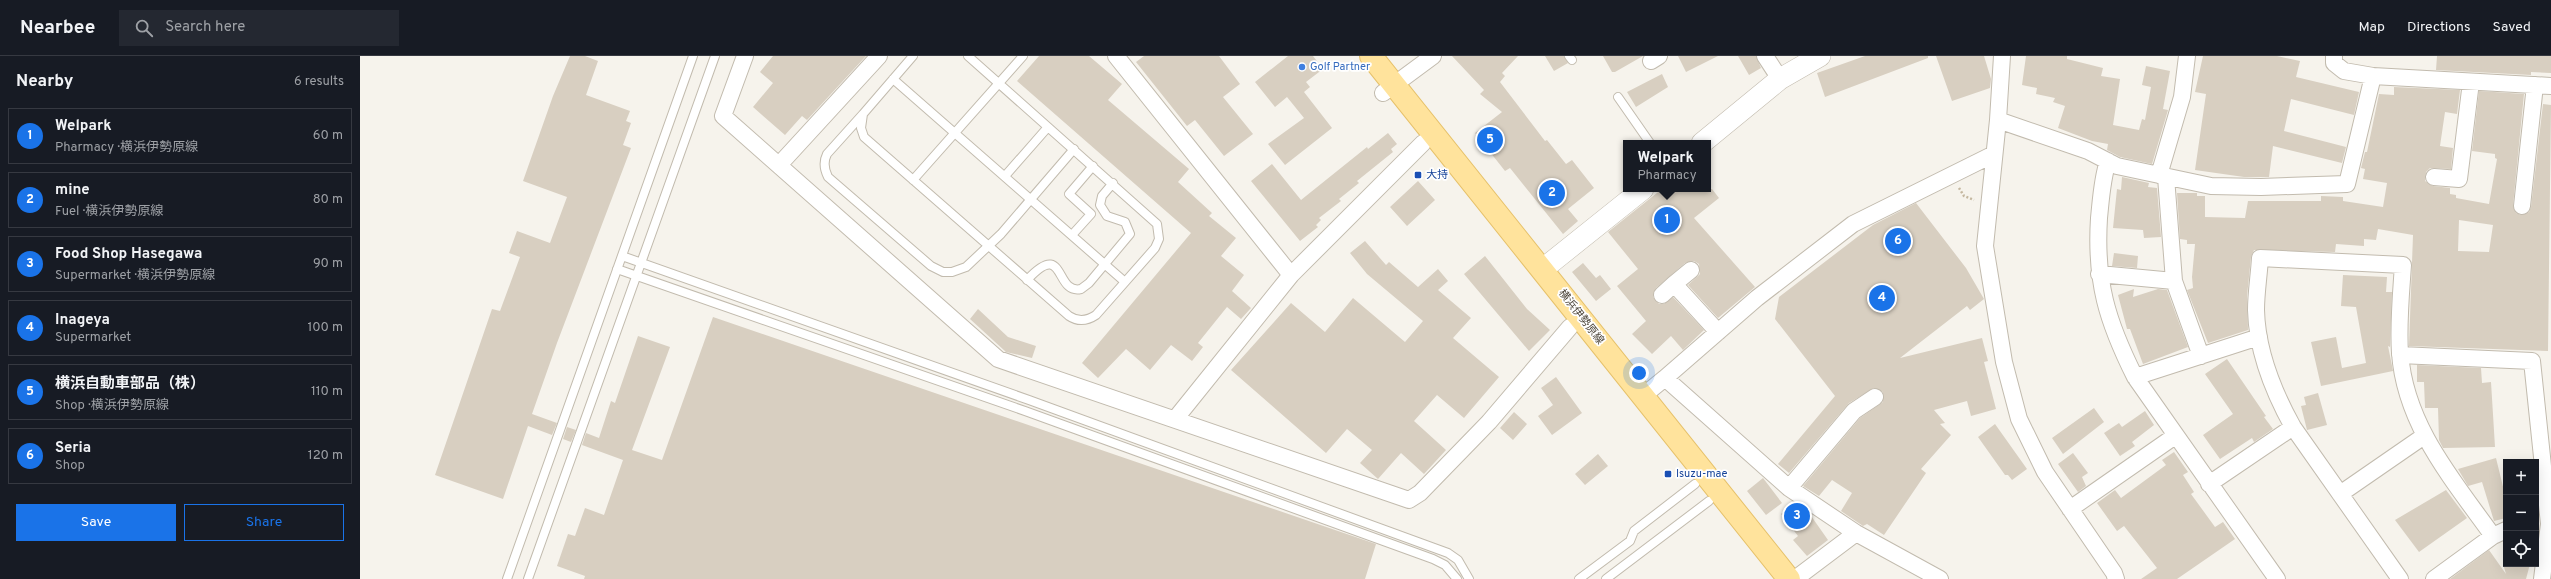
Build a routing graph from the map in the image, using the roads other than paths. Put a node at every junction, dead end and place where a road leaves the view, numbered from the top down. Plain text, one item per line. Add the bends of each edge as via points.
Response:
1 (693, 56) edge
2 (715, 56) edge
3 (745, 56) edge
4 (879, 56) edge
5 (913, 56) edge
6 (968, 56) edge
7 (1023, 56) edge
8 (1116, 56) edge
9 (1353, 56) edge
10 (1371, 56) edge
11 (1433, 56) edge
12 (1765, 56) edge
13 (1820, 56) edge
14 (2002, 56) edge
15 (2187, 56) edge
16 (2334, 56) edge
17 (2373, 76) junction
18 (893, 79) junction
19 (1780, 79) junction
20 (2471, 82) junction
21 (999, 83) junction
22 (2535, 85) junction
23 (2551, 86) edge
24 (1388, 89) junction
25 (1618, 97) dead end
26 (863, 114) junction
27 (1998, 120) junction
28 (1048, 127) junction
29 (955, 132) junction
30 (1648, 140) edge
31 (1706, 140) edge
32 (1423, 143) junction
33 (1074, 149) junction
34 (1994, 154) junction
35 (2108, 161) junction
36 (779, 165) junction
37 (1093, 166) junction
38 (1005, 176) junction
39 (2163, 176) junction
40 (2434, 177) dead end
41 (913, 180) junction
42 (1113, 183) junction
43 (1640, 192) edge
44 (1031, 199) junction
45 (2522, 206) dead end
46 (1072, 235) junction
47 (988, 246) junction
48 (622, 256) junction
49 (642, 263) junction
50 (1106, 264) junction
51 (617, 269) junction
52 (1543, 269) junction
53 (1691, 270) dead end
54 (2099, 274) junction
55 (1290, 275) junction
56 (637, 276) junction
57 (1027, 280) junction
58 (2174, 281) junction
59 (1125, 282) junction
60 (1674, 284) junction
61 (1662, 295) dead end
62 (1570, 327) junction
63 (1718, 332) junction
64 (2259, 337) junction
65 (2400, 355) junction
66 (2202, 356) junction
67 (2135, 377) junction
68 (1665, 378) junction
69 (1643, 396) junction
70 (1875, 397) dead end
71 (1176, 418) junction
72 (2293, 427) junction
73 (2175, 436) junction
74 (2424, 436) junction
75 (1695, 484) junction
76 (2209, 484) junction
77 (1788, 488) junction
78 (2340, 494) junction
79 (1708, 500) junction
80 (2070, 508) junction
81 (2546, 520) edge
82 (1856, 533) junction
83 (2499, 533) edge
84 (2548, 557) edge
85 (2274, 578) edge
86 (507, 579) edge
87 (528, 579) edge
88 (1457, 579) edge
89 (1469, 579) edge
90 (1579, 579) edge
91 (1606, 579) edge
92 (1770, 579) edge
93 (1789, 579) edge
94 (1795, 579) edge
95 (1940, 579) edge
96 (2116, 579) edge
97 (2400, 579) edge
98 (2434, 579) edge
99 (2542, 579) edge

1 - 48 lane
2 - 49 lane
3 - 36 street via 723,116
4 - 36 street
5 - 18 lane
6 - 21 lane
7 - 21 lane
8 - 55 street
9 - 24 main road, 横浜伊勢原線
10 - 24 main road, 横浜伊勢原線
11 - 24 street
12 - 19 street
13 - 19 street
14 - 27 street
15 - 39 street via 2182,97
16 - 17 street via 2334,63 2344,72
17 - 20 street
17 - 39 street via 2347,184 2211,186
18 - 26 lane
18 - 29 lane
19 - 31 street
20 - 22 street
20 - 40 street via 2460,179
21 - 28 lane
21 - 29 lane
22 - 23 street
22 - 45 street
24 - 32 main road, 横浜伊勢原線
24 - 52 main road, 横浜伊勢原線
25 - 30 lane
26 - 41 lane via 861,128 864,137
26 - 47 lane via 827,154 824,166 828,177 935,269 952,272 962,270
27 - 34 street
27 - 35 street via 2088,151
28 - 33 lane
28 - 38 lane
29 - 38 lane
29 - 41 lane
32 - 55 street
32 - 62 main road, 横浜伊勢原線
33 - 37 lane
33 - 44 lane
34 - 63 street via 1853,224 1757,298
34 - 80 street via 1985,246 2004,362 2019,419 2045,472
35 - 39 street via 2117,166
35 - 54 street via 2100,207
36 - 71 street via 998,358
37 - 42 lane
37 - 46 lane via 1069,194 1091,214
38 - 44 lane
39 - 58 street
41 - 47 lane
42 - 50 lane via 1102,196 1100,205 1107,216 1125,222 1130,234
42 - 59 lane via 1153,218 1159,229 1159,239 1155,248
43 - 52 street
44 - 46 lane
44 - 47 lane
46 - 50 lane
47 - 57 lane
48 - 49 lane
48 - 51 lane
49 - 56 lane
49 - 89 lane via 1029,400 1448,553 1458,560
50 - 57 lane via 1081,289 1068,287 1058,268 1051,264 1042,266
50 - 59 lane
51 - 56 lane
51 - 86 lane
52 - 69 main road, 横浜伊勢原線
53 - 60 street
54 - 58 street
54 - 67 street via 2104,305 2119,345
55 - 71 street
56 - 87 lane
56 - 88 lane via 1025,411 1433,559 1445,565
57 - 59 lane via 1069,316 1078,320 1090,319 1096,315
58 - 66 street
60 - 61 street
60 - 63 street
62 - 71 street via 1484,427 1420,493 1409,500
62 - 75 main road, 横浜伊勢原線
63 - 68 street
64 - 65 street via 2256,310 2260,258 2403,265
64 - 66 street
64 - 72 street via 2279,401
65 - 74 street via 2409,398
65 - 81 street via 2532,360
66 - 67 street
67 - 73 street
68 - 69 street
68 - 77 street
69 - 93 main road, 横浜伊勢原線
70 - 77 street via 1854,411
72 - 76 street
72 - 78 street
73 - 76 street
73 - 80 street
74 - 78 street
74 - 83 street
75 - 79 main road, 横浜伊勢原線
75 - 90 lane via 1634,531 1630,541
76 - 85 street
77 - 82 street
78 - 97 street
79 - 91 lane
79 - 92 main road, 横浜伊勢原線
80 - 96 street
81 - 84 street
82 - 94 street
82 - 95 street
83 - 98 street
84 - 99 street

